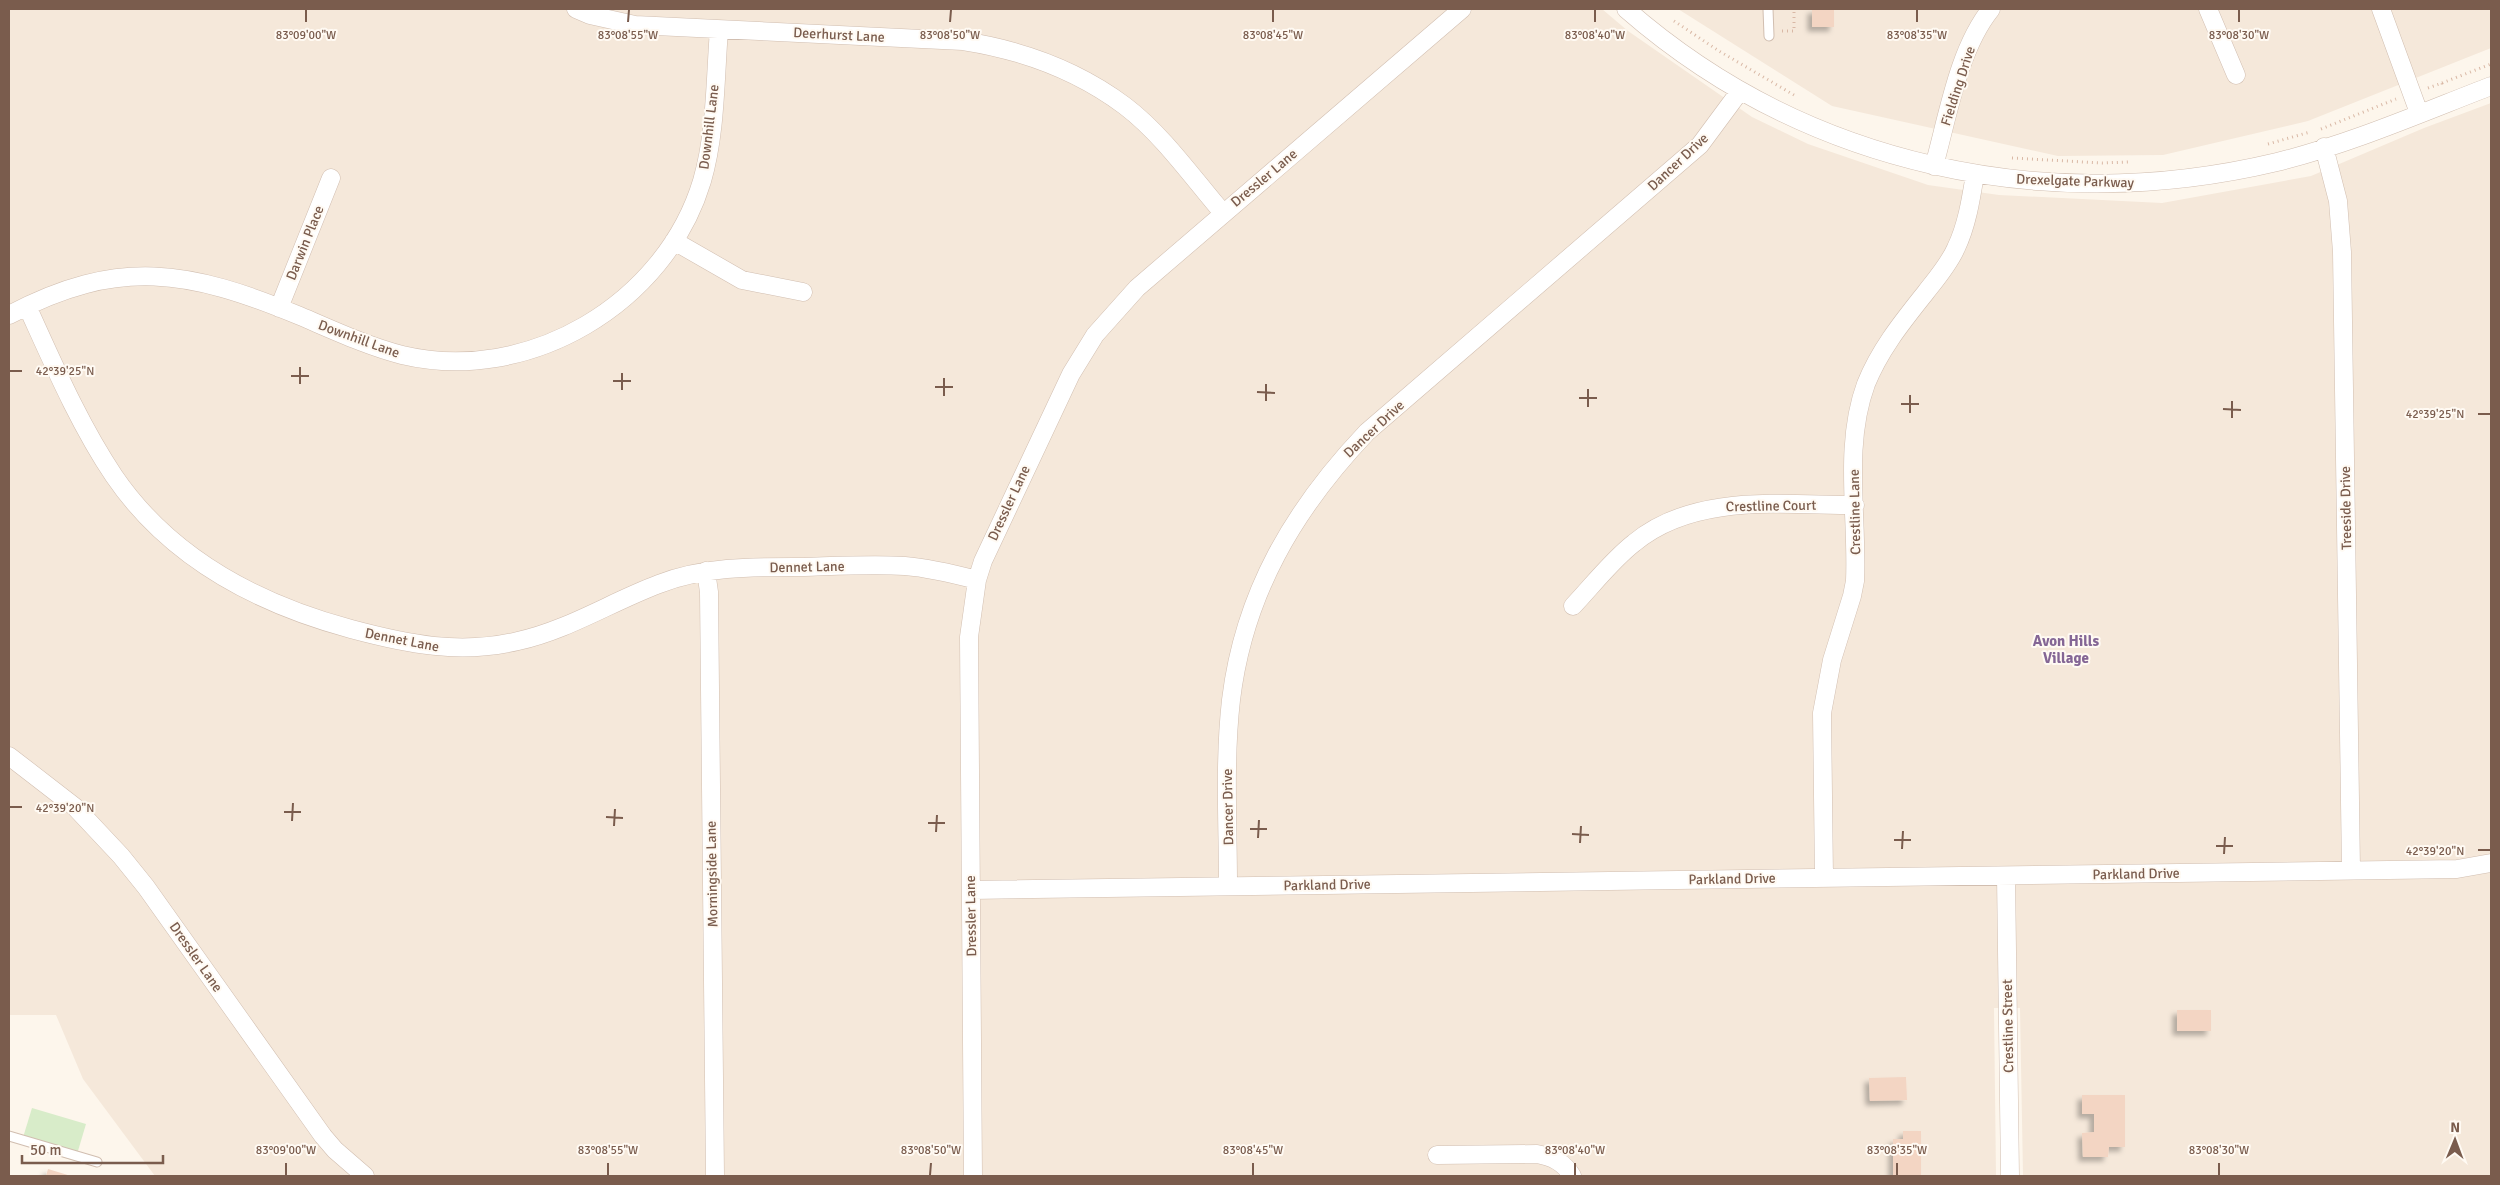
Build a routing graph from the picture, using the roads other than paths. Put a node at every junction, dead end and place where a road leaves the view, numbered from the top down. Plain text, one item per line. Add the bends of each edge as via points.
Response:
1 (576, 9) edge
2 (1462, 9) edge
3 (1627, 9) edge
4 (1768, 9) edge
5 (1991, 9) edge
6 (2208, 9) edge
7 (2381, 9) edge
8 (719, 30) junction
9 (1768, 34) road end
10 (2236, 75) dead end
11 (2491, 86) edge
12 (1740, 92) junction
13 (2419, 113) junction
14 (2324, 147) junction
15 (1934, 166) junction
16 (1975, 174) junction
17 (331, 178) dead end
18 (1223, 213) junction
19 (674, 241) junction
20 (803, 292) dead end
21 (27, 306) junction
22 (279, 308) junction
23 (9, 315) edge
24 (1855, 504) junction
25 (706, 571) junction
26 (978, 580) junction
27 (1573, 606) dead end
28 (9, 756) edge
29 (2491, 864) edge
30 (2352, 870) junction
31 (2006, 876) junction
32 (1824, 878) junction
33 (1228, 886) junction
34 (971, 890) junction
35 (9, 1136) edge
36 (1437, 1155) dead end
37 (97, 1162) dead end
38 (364, 1176) edge
39 (715, 1176) edge
40 (973, 1176) edge
41 (1572, 1176) edge
42 (2010, 1176) edge

1 - 8 street, Deerhurst Lane via 635,25
2 - 18 street, Dressler Lane
3 - 12 street, Drexelgate Parkway via 1678,51
4 - 9 lane
5 - 15 street, Fielding Drive via 1968,51
6 - 10 street
7 - 13 street
8 - 18 street, Deerhurst Lane via 963,41 1032,58 1073,74 1126,107 1163,142
8 - 19 street, Downhill Lane via 707,162 694,202
11 - 13 street, Drexelgate Parkway
12 - 15 street, Drexelgate Parkway via 1859,144
12 - 33 street, Dancer Drive via 1700,145 1367,432 1302,509 1256,600 1234,682 1227,757
13 - 14 street, Drexelgate Parkway
14 - 16 street, Drexelgate Parkway via 2234,171 2160,182 2049,183
14 - 30 street, Treeside Drive via 2338,201 2342,252
15 - 16 street, Drexelgate Parkway
16 - 24 street, Crestline Lane via 1969,208 1956,248 1891,337 1866,386 1855,433
17 - 22 street, Darwin Place
18 - 26 street, Dressler Lane via 1137,288 1095,335 1071,374 1011,499 983,561
19 - 20 street via 742,280
19 - 22 street, Downhill Lane via 645,278 604,314 551,343 502,357 462,361 402,355
21 - 22 street, Downhill Lane via 67,288 148,276 206,283
21 - 23 street, Downhill Lane
21 - 25 street, Dennet Lane via 94,443 131,498 168,537 212,571 263,600 292,612 413,644 445,648 492,646 567,626 659,584
24 - 27 street, Crestline Court via 1735,505 1678,518 1634,542
24 - 32 street, Crestline Lane via 1856,565 1852,596 1830,669 1822,713
25 - 26 street, Dennet Lane via 906,566
25 - 39 street, Morningside Lane via 709,592
26 - 34 street, Dressler Lane via 969,637
28 - 38 street, Dressler Lane via 74,807 110,843 146,887 323,1136
29 - 30 street, Parkland Drive via 2458,868
30 - 31 street, Parkland Drive
31 - 32 street, Parkland Drive
31 - 42 street, Crestline Street
32 - 33 street, Parkland Drive
33 - 34 street, Parkland Drive
34 - 40 street, Dressler Lane
35 - 37 lane
36 - 41 street via 1537,1154 1560,1162

